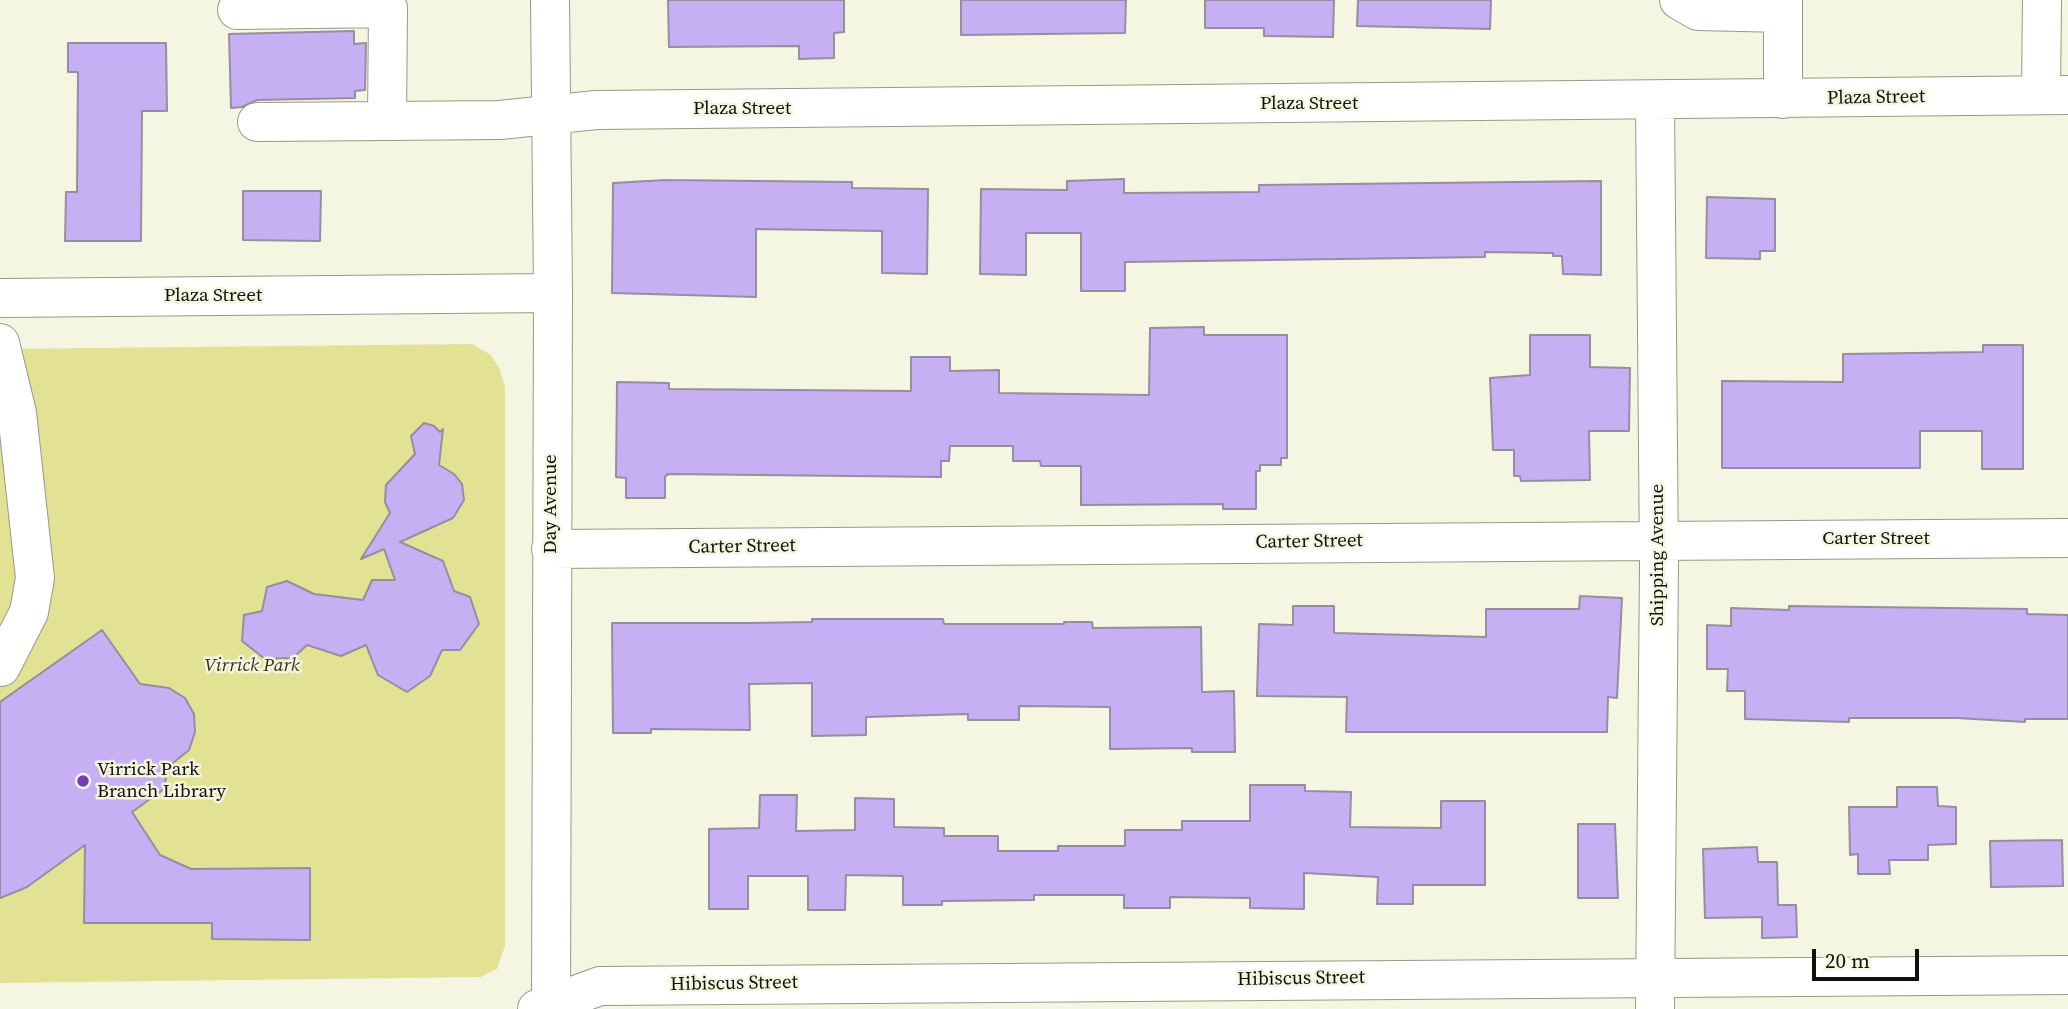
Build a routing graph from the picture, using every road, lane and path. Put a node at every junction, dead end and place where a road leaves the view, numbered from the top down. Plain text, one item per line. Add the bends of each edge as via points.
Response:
1 (550, 0) edge
2 (1679, 0) edge
3 (1783, 6) edge
4 (237, 10) dead end
5 (2042, 18) edge
6 (2055, 95) edge
7 (1783, 99) junction
8 (1655, 101) junction
9 (550, 113) junction
10 (387, 121) junction
11 (257, 122) dead end
12 (553, 293) junction
13 (0, 298) edge
14 (0, 342) edge
15 (2068, 538) edge
16 (1658, 539) junction
17 (551, 549) junction
18 (1, 667) edge
19 (2068, 975) edge
20 (1655, 993) edge
21 (546, 1007) edge

1 - 9 street, Day Avenue
2 - 3 street via 1698,11
3 - 7 street
4 - 10 street via 388,8
5 - 6 street
6 - 7 street, Plaza Street
7 - 8 street, Plaza Street
8 - 9 street, Plaza Street
8 - 16 street, Shipping Avenue
9 - 10 street, Plaza Street via 500,120
9 - 12 street, Day Avenue
10 - 11 street, Plaza Street
12 - 13 street, Plaza Street
12 - 17 street, Day Avenue
14 - 18 street via 18,424 34,578 29,612
15 - 16 street, Carter Street
16 - 17 street, Carter Street
16 - 20 street, Shipping Avenue
17 - 21 street, Day Avenue
19 - 20 street, Hibiscus Street
20 - 21 street, Hibiscus Street via 600,986

